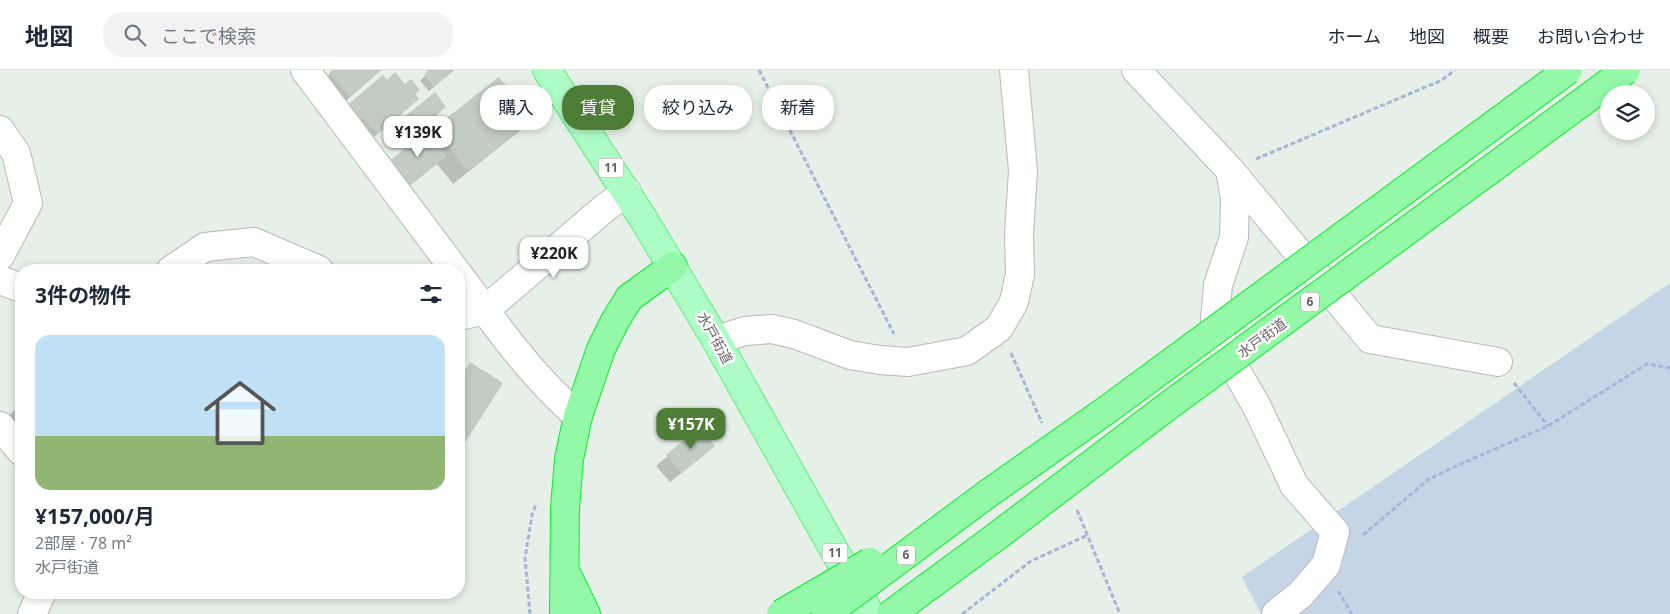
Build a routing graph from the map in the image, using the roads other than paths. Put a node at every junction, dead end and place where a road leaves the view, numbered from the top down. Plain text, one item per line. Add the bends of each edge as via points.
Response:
1 (305, 70) edge
2 (547, 70) edge
3 (1014, 70) edge
4 (1136, 70) edge
5 (1568, 70) edge
6 (1626, 70) edge
7 (0, 130) edge
8 (1230, 170) junction
9 (627, 192) junction
10 (0, 256) edge
11 (180, 264) edge
12 (305, 264) edge
13 (450, 264) edge
14 (672, 266) junction
15 (0, 280) edge
16 (465, 283) edge
17 (15, 286) edge
18 (485, 310) junction
19 (465, 315) edge
20 (716, 340) junction
21 (1498, 362) road end
22 (578, 416) junction
23 (0, 426) edge
24 (15, 444) edge
25 (986, 495) junction
26 (997, 536) junction
27 (565, 571) junction
28 (39, 599) edge
29 (32, 614) edge
30 (564, 614) edge
31 (586, 614) edge
32 (781, 614) edge
33 (826, 614) edge
34 (870, 614) edge
35 (890, 614) edge
36 (918, 614) edge
37 (1276, 614) edge

1 - 13 street
2 - 9 main road, 水戸街道 / 11
3 - 20 street via 1023,171 1020,274 1014,302 999,328 967,351 908,362 850,355 772,329 745,331
4 - 8 street
5 - 25 highway, 6, bridge
6 - 26 highway, 水戸街道 / 6, bridge via 1168,406
7 - 10 street via 16,153 28,203
8 - 21 street via 1370,339
8 - 37 street via 1234,237 1218,285 1215,318 1225,351 1257,407 1294,485 1335,532 1326,565 1301,594
9 - 14 main road, 水戸街道 / 11
9 - 18 street
11 - 12 street via 205,246 254,242
14 - 20 main road, 水戸街道 / 11
14 - 22 highway via 629,298 601,349
15 - 17 street
16 - 18 street
18 - 19 street
18 - 22 street via 532,372
20 - 34 main road, 水戸街道 / 11
22 - 27 highway via 568,459
23 - 24 street
25 - 32 highway, bridge
25 - 33 highway, 6, bridge
26 - 35 highway, 6
26 - 36 highway
27 - 30 highway
27 - 31 highway
28 - 29 street

